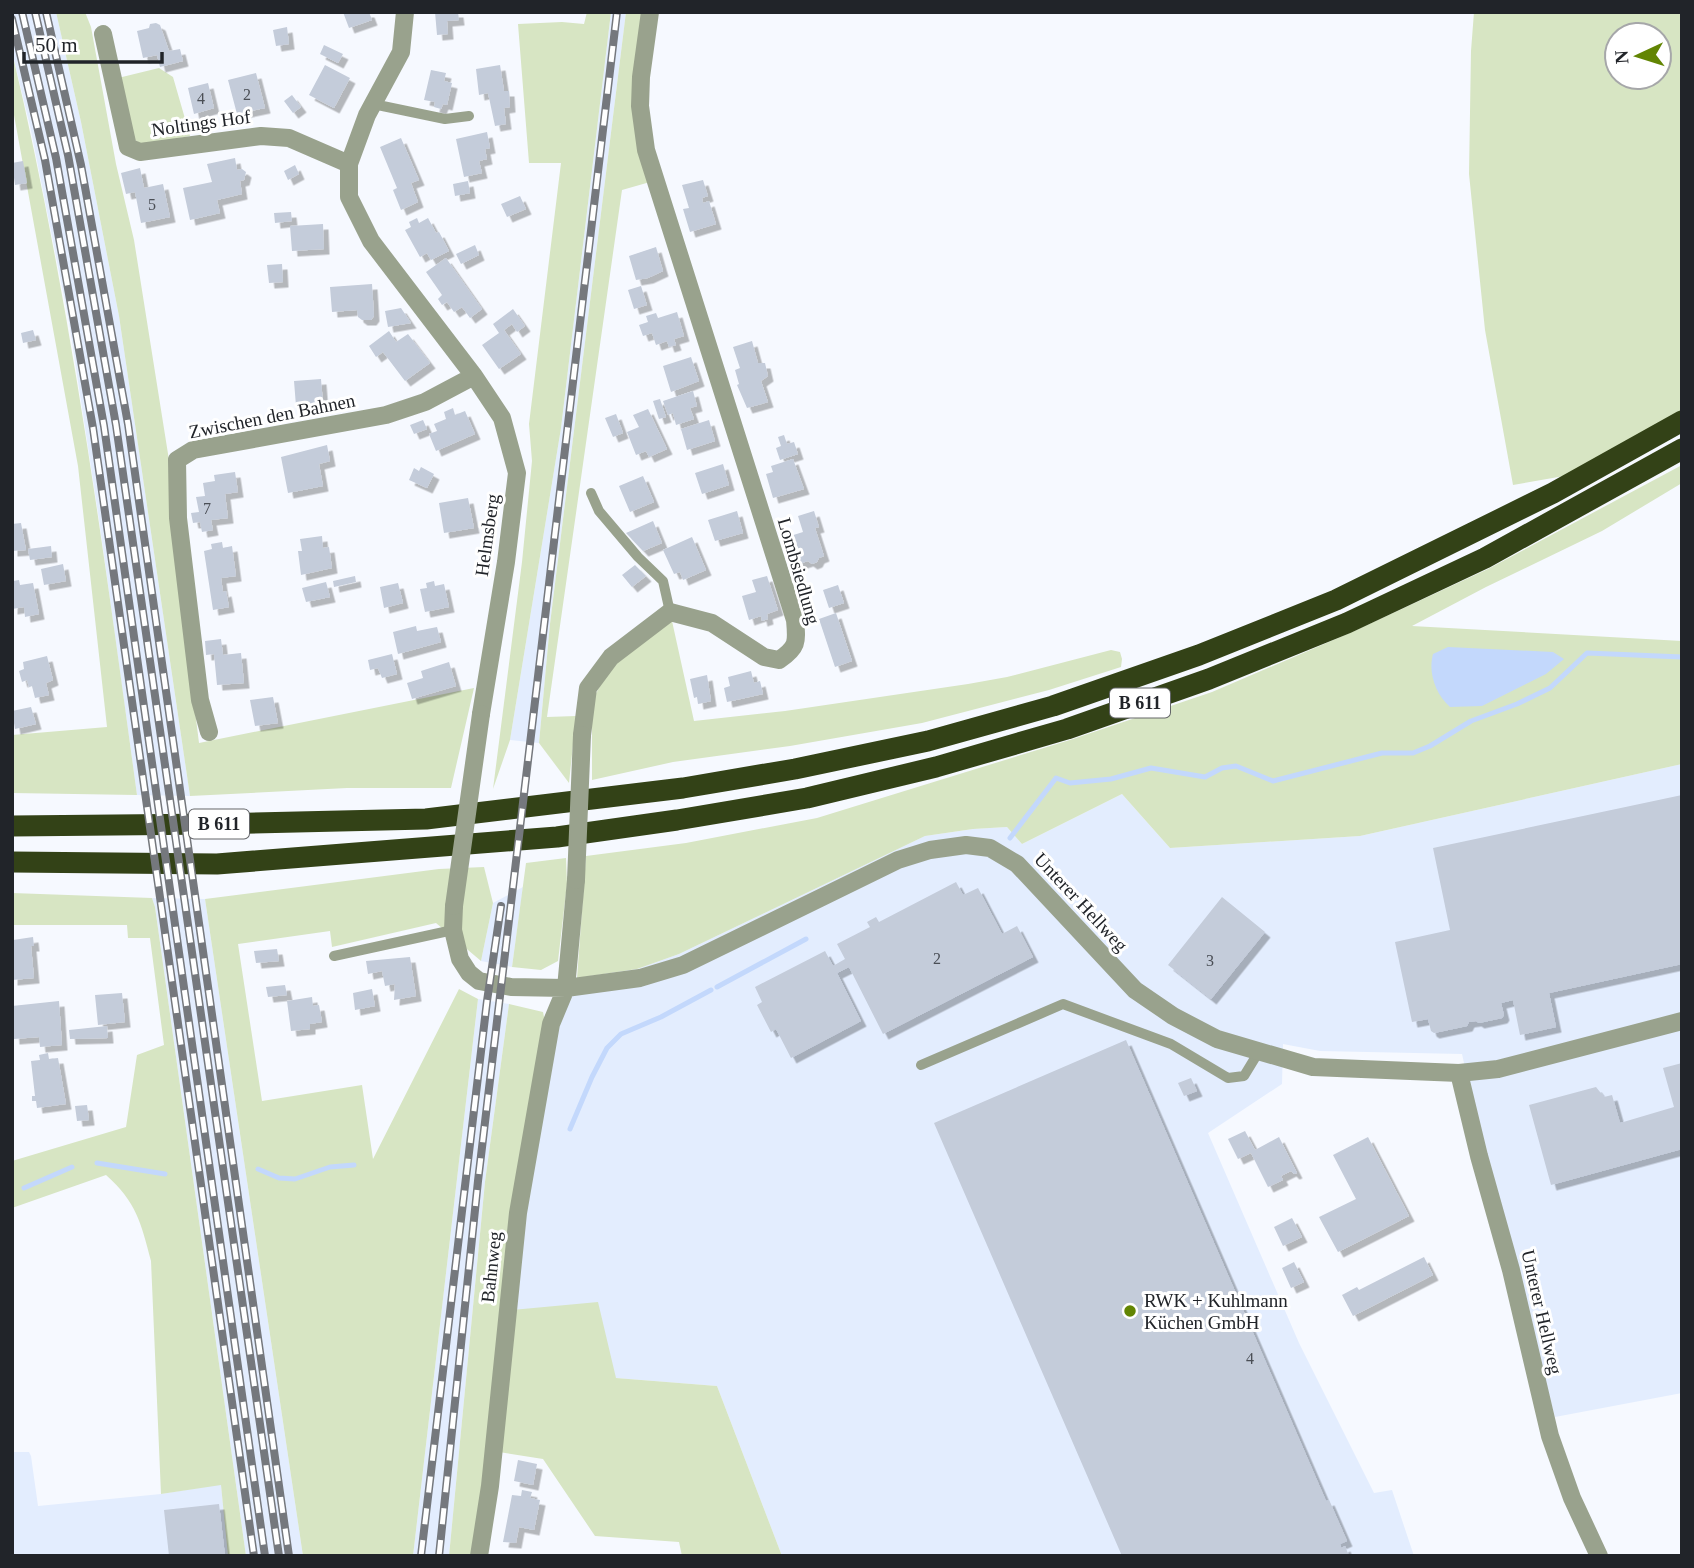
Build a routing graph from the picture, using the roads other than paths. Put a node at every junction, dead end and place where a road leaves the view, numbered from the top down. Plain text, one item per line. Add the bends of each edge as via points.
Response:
1 (405, 12) edge
2 (650, 12) edge
3 (103, 34) dead end
4 (373, 104) junction
5 (469, 116) dead end
6 (349, 164) junction
7 (474, 376) junction
8 (1682, 421) edge
9 (1682, 449) edge
10 (591, 493) dead end
11 (670, 612) junction
12 (209, 732) dead end
13 (12, 826) edge
14 (12, 862) edge
15 (453, 930) junction
16 (334, 956) dead end
17 (511, 987) joint
18 (566, 988) junction
19 (1682, 1021) edge
20 (1258, 1053) junction
21 (921, 1065) dead end
22 (1459, 1073) junction
23 (479, 1556) edge
24 (1599, 1556) edge

1 - 4 street, Helmsberg via 401,52
2 - 11 street, Lombsiedlung via 640,106 646,150 795,620 797,640 793,651 779,660 764,657 712,623
3 - 6 street, Noltings Hof via 128,147 140,152 261,136 289,138
4 - 5 lane via 445,119
4 - 6 street, Helmsberg
6 - 7 street, Helmsberg via 349,197 371,241
7 - 12 street, Zwischen den Bahnen via 425,402 386,415 193,450 177,460 178,518 198,687
7 - 15 street, Helmsberg, bridge via 502,418 517,474
8 - 13 highway, B 611 via 1553,493 1336,600 1199,655 928,741 683,788 426,819
9 - 14 highway, B 611 via 1485,558 1347,623 1209,679 1067,729 936,767 807,798 556,837 217,864
10 - 11 lane via 599,510 663,581
11 - 18 street, bridge via 611,657 588,688
15 - 16 lane
15 - 17 street, Helmsberg via 460,959 469,973 479,981
17 - 18 street, Unterer Hellweg
18 - 20 street, Unterer Hellweg via 640,978 683,965 898,860 966,845 990,848 1017,864 1135,990 1217,1039
18 - 23 street, Bahnweg via 551,1024 518,1213
19 - 22 street, Unterer Hellweg via 1524,1064
20 - 21 lane via 1244,1076 1228,1079 1171,1044 1063,1004
20 - 22 street, Unterer Hellweg via 1313,1067
22 - 24 street, Unterer Hellweg via 1549,1436

